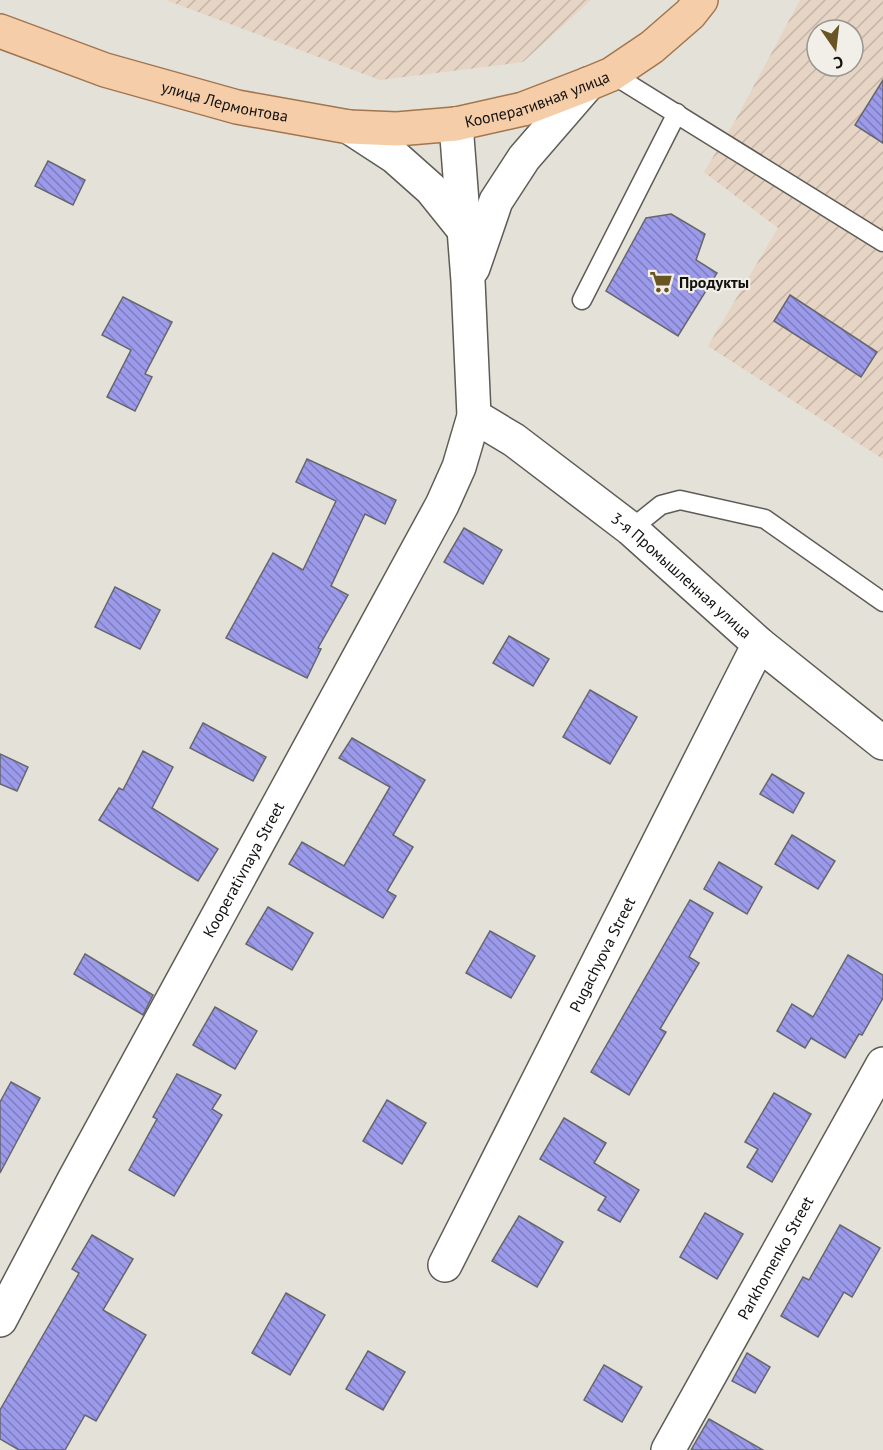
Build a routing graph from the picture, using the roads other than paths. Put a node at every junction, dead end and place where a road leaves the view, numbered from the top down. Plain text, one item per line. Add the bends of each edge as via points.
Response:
1 (701, 0) edge
2 (0, 31) edge
3 (600, 79) junction
4 (677, 113) junction
5 (456, 124) junction
6 (349, 127) junction
7 (464, 230) junction
8 (883, 242) edge
9 (468, 281) junction
10 (582, 300) dead end
11 (474, 416) junction
12 (631, 528) junction
13 (883, 602) edge
14 (759, 644) junction
15 (883, 744) edge
16 (883, 1064) edge
17 (445, 1265) dead end
18 (0, 1320) edge
19 (668, 1450) edge

1 - 3 main road, Кооперативная улица via 652,47
2 - 6 main road, улица Лермонтова via 105,70 237,108
3 - 4 lane
3 - 5 main road, Кооперативная улица via 523,109
3 - 9 street via 524,158 496,201
4 - 8 lane
4 - 10 lane
5 - 6 main road, улица Лермонтова via 397,129
5 - 7 street, Кооперативная улица
6 - 7 street via 395,157 431,189
7 - 9 street, Кооперативная улица
9 - 11 street, Кооперативная улица
11 - 12 street, 3-я Промышленная улица via 514,440
11 - 18 street, Kooperativnaya Street via 459,467 442,505
12 - 13 lane via 661,504 680,500 765,519
12 - 14 street, 3-я Промышленная улица
14 - 15 street, 3-я Промышленная улица
14 - 17 street, Pugachyova Street
16 - 19 street, Parkhomenko Street

